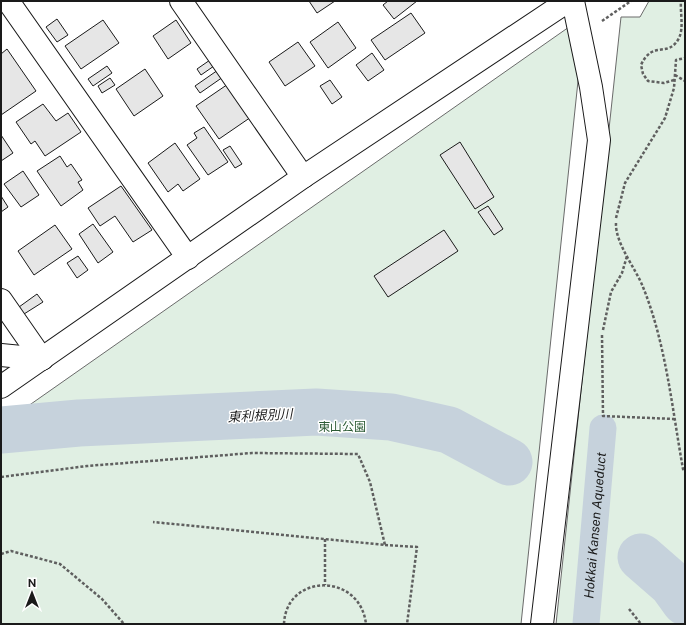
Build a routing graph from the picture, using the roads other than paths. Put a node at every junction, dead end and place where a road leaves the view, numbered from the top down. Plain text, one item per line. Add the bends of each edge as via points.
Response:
1 (8, 1) edge
2 (180, 1) edge
3 (568, 1) edge
4 (573, 1) edge
5 (303, 177) junction
6 (188, 258) junction
7 (1, 300) edge
8 (1, 355) edge
9 (42, 359) junction
10 (1, 387) edge
11 (542, 624) edge

1 - 6 street
2 - 5 street
3 - 5 street
4 - 11 street via 591,87 598,140
5 - 6 street
6 - 9 street
7 - 9 street
8 - 9 street
9 - 10 street

